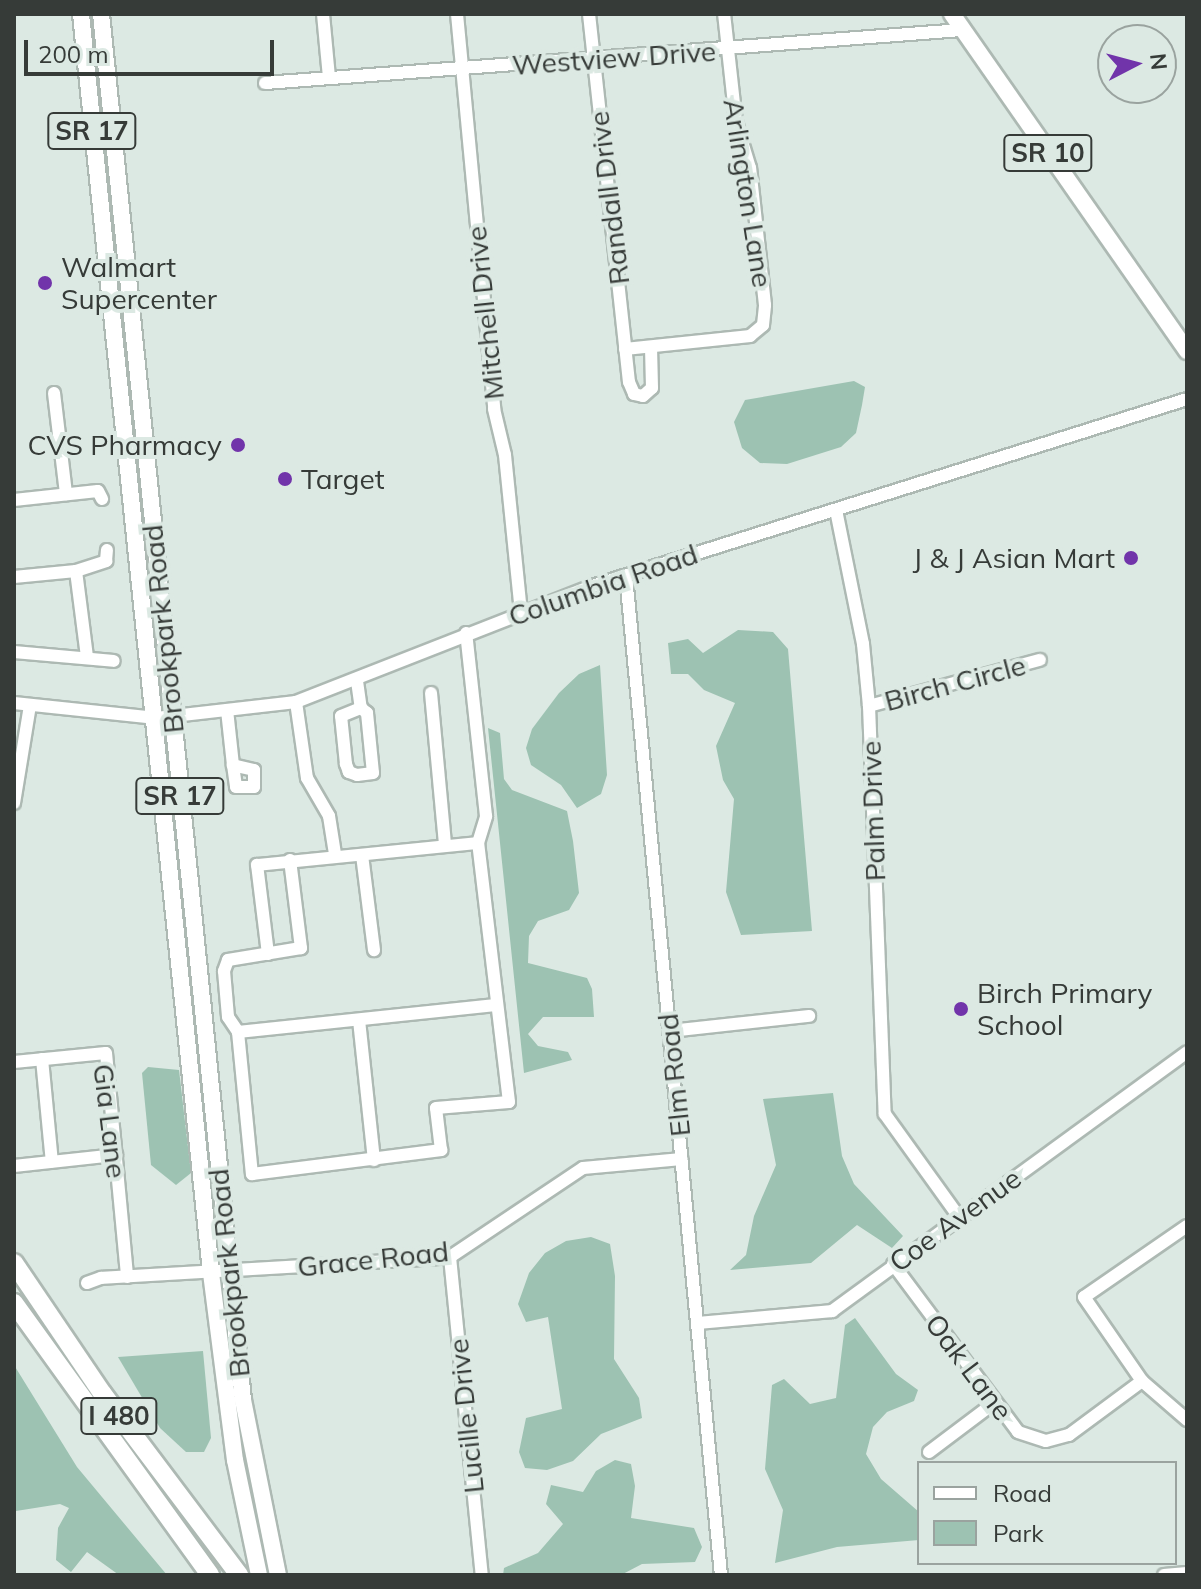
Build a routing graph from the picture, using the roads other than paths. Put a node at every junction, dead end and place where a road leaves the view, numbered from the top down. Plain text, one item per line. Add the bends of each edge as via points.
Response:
1 (81, 14) edge
2 (101, 14) edge
3 (323, 14) edge
4 (457, 14) edge
5 (589, 14) edge
6 (724, 14) edge
7 (952, 14) edge
8 (962, 30) junction
9 (727, 50) junction
10 (593, 59) junction
11 (462, 69) junction
12 (329, 78) junction
13 (265, 83) dead end
14 (651, 347) junction
15 (625, 349) junction
16 (1187, 351) edge
17 (54, 393) dead end
18 (1187, 399) edge
19 (66, 494) junction
20 (102, 499) dead end
21 (14, 500) edge
22 (836, 510) junction
23 (107, 550) dead end
24 (76, 571) junction
25 (626, 576) junction
26 (14, 577) edge
27 (521, 612) junction
28 (466, 633) junction
29 (14, 652) edge
30 (87, 657) junction
31 (1040, 660) dead end
32 (114, 661) dead end
33 (357, 681) junction
34 (431, 693) dead end
35 (296, 702) junction
36 (14, 703) edge
37 (30, 705) junction
38 (869, 706) junction
39 (361, 708) junction
40 (227, 710) junction
41 (164, 716) junction
42 (233, 765) dead end
43 (14, 803) edge
44 (478, 843) junction
45 (445, 844) junction
46 (335, 854) junction
47 (362, 855) junction
48 (290, 860) junction
49 (374, 950) dead end
50 (268, 954) junction
51 (496, 1005) junction
52 (809, 1016) dead end
53 (359, 1020) junction
54 (670, 1031) junction
55 (238, 1032) junction
56 (1187, 1052) edge
57 (42, 1059) junction
58 (14, 1062) edge
59 (116, 1155) junction
60 (682, 1159) junction
61 (374, 1160) junction
62 (52, 1162) junction
63 (14, 1166) edge
64 (959, 1217) junction
65 (1187, 1226) edge
66 (450, 1257) junction
67 (14, 1263) edge
68 (893, 1264) junction
69 (229, 1272) junction
70 (211, 1273) junction
71 (127, 1277) junction
72 (87, 1283) dead end
73 (14, 1303) edge
74 (698, 1323) junction
75 (1142, 1381) junction
76 (994, 1403) junction
77 (1187, 1420) edge
78 (929, 1452) dead end
79 (234, 1570) edge
80 (1187, 1573) edge
81 (210, 1575) edge
82 (259, 1575) edge
83 (278, 1575) edge
84 (482, 1575) edge
85 (721, 1575) edge
86 (1164, 1575) edge

1 - 41 main road, Brookpark Road / SR 17
2 - 41 main road, Brookpark Road / SR 17
3 - 12 street
4 - 11 street, Mitchell Drive
5 - 10 street, Randall Drive
6 - 9 street, Arlington Lane
7 - 8 main road, SR 10
8 - 9 street, Westview Drive
8 - 16 main road, SR 10
9 - 10 street, Westview Drive
9 - 14 street, Arlington Lane via 736,122 750,168 763,325 750,336
10 - 11 street, Westview Drive
10 - 15 street, Randall Drive
11 - 12 street, Westview Drive
11 - 27 street, Mitchell Drive via 494,409 505,455
12 - 13 street, Westview Drive
14 - 15 street
14 - 15 street, Randall Drive via 652,388 643,396 634,394 629,382
17 - 19 street
18 - 22 street, Columbia Road
19 - 20 street via 98,491
19 - 21 street
22 - 25 street, Columbia Road
22 - 38 street, Palm Drive via 863,644
23 - 24 street via 106,561
24 - 26 street
24 - 30 street
25 - 27 street, Columbia Road
25 - 54 street, Elm Road
27 - 28 street, Columbia Road
28 - 33 street, Columbia Road
28 - 44 street via 486,816
29 - 30 street
30 - 32 street
31 - 38 street, Birch Circle
33 - 35 street, Columbia Road
33 - 39 street
34 - 45 street
35 - 40 street, Columbia Road
35 - 46 street via 307,778 329,816
36 - 37 street, Columbia Road
37 - 41 street, Columbia Road
37 - 43 street
38 - 64 street, Palm Drive via 885,1114
39 - 39 street via 367,713 373,773 357,775 346,764 341,716
40 - 41 street, Columbia Road
40 - 42 street
41 - 69 main road, Brookpark Road / SR 17
41 - 70 main road, Brookpark Road / SR 17
44 - 45 street
44 - 51 street
45 - 47 street
46 - 47 street
46 - 48 street
47 - 49 street
48 - 50 street via 301,948
48 - 50 street via 257,865
50 - 55 street via 228,960 228,1017
51 - 53 street
51 - 61 street via 509,1102 436,1108 441,1150
52 - 54 street
53 - 55 street
53 - 61 street
54 - 60 street, Elm Road
55 - 61 street via 252,1174
56 - 64 street, Coe Avenue
57 - 58 street, Gia Lane
57 - 59 street, Gia Lane via 106,1053
57 - 62 street
59 - 62 street
59 - 71 street, Gia Lane
60 - 66 street, Grace Road via 583,1168
60 - 74 street, Elm Road
62 - 63 street
64 - 68 street, Coe Avenue
65 - 75 street via 1084,1297
66 - 69 street, Grace Road
66 - 84 street, Lucille Drive
67 - 79 highway, I 480 via 102,1393
68 - 74 street, Coe Avenue via 832,1311
68 - 76 street, Oak Lane
69 - 70 street, Grace Road
69 - 83 main road, Brookpark Road / SR 17 via 243,1400
70 - 71 street, Grace Road
70 - 82 main road, Brookpark Road / SR 17 via 235,1460
71 - 72 street, Grace Road
73 - 81 highway, I 480
74 - 85 street, Elm Road
75 - 76 street, Oak Lane via 1069,1435 1046,1441 1018,1432
75 - 77 street
76 - 78 street
80 - 86 street

